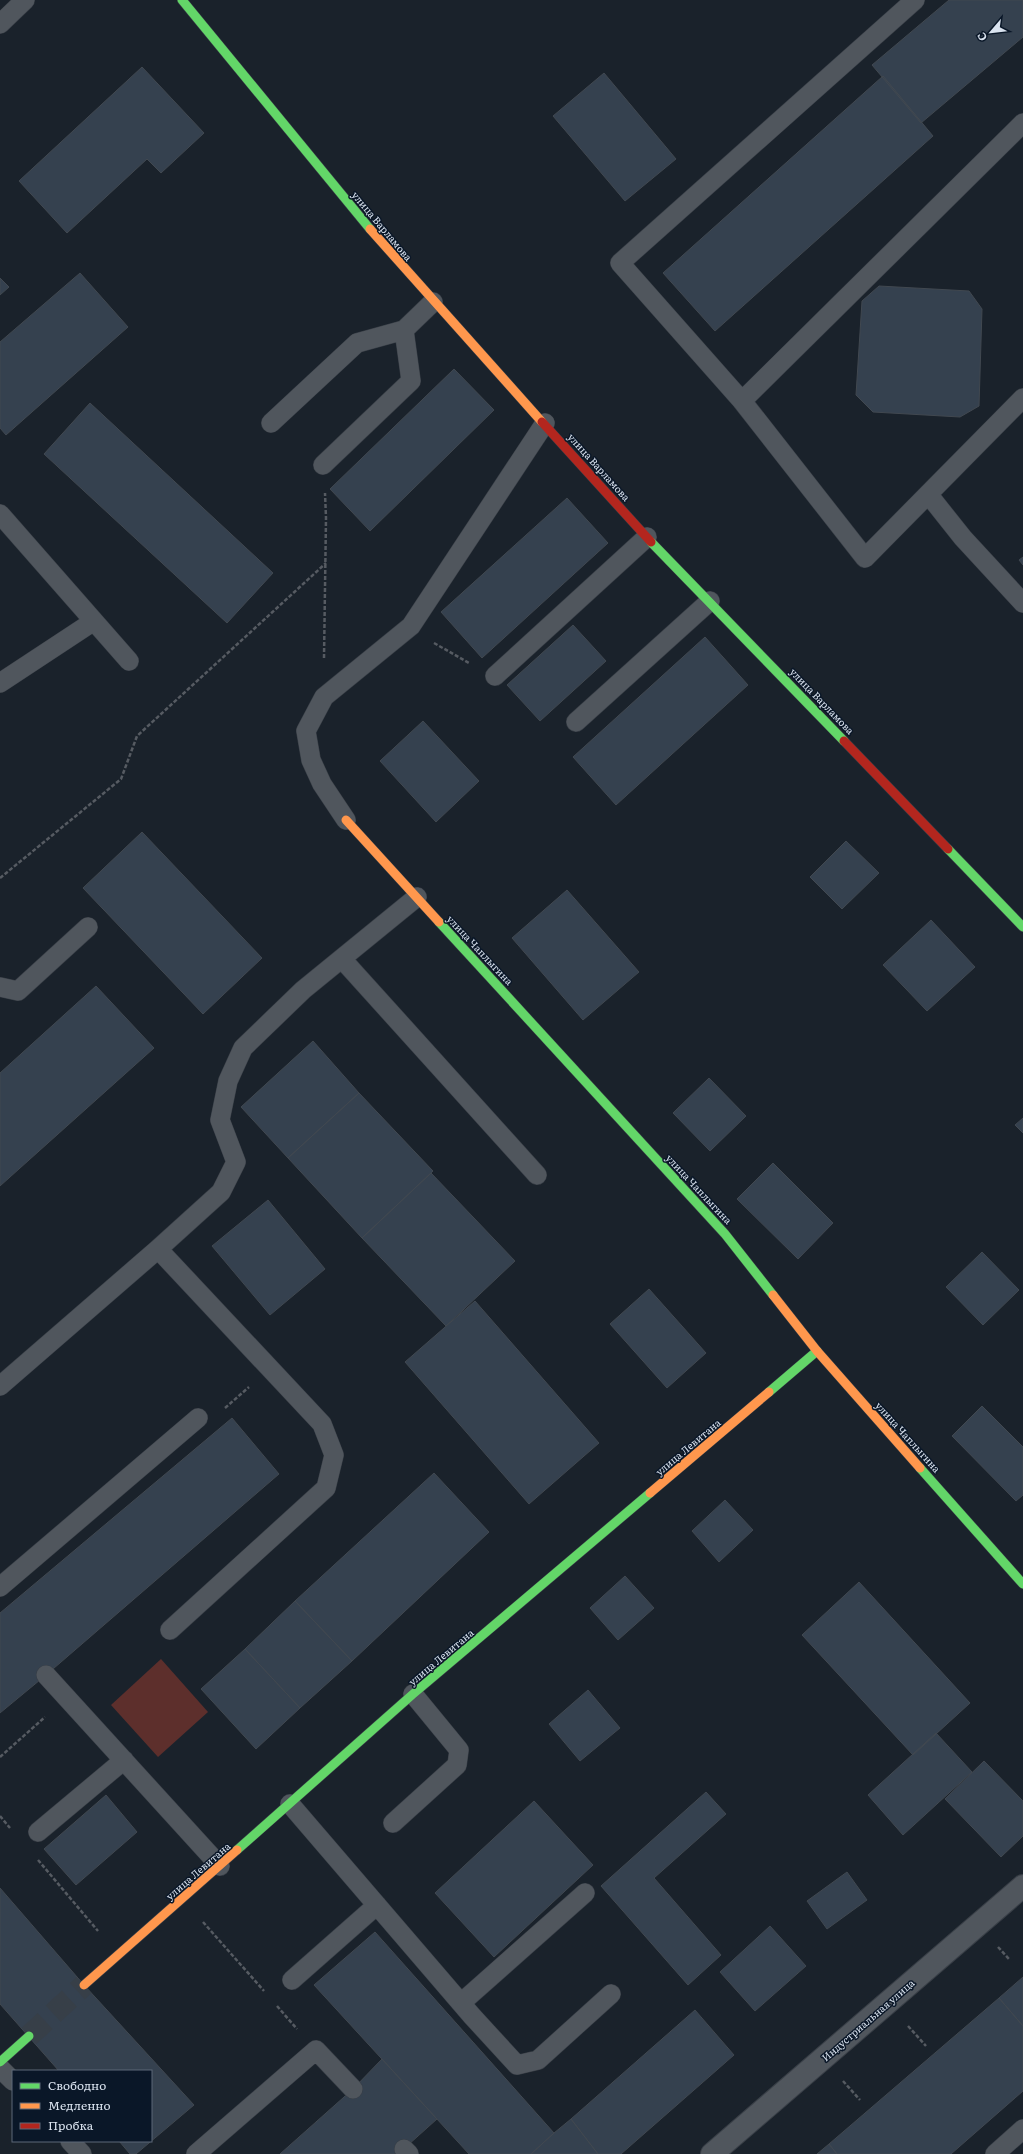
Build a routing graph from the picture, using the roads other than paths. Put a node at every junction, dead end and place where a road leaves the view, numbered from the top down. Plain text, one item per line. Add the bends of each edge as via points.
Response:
1 (25, 0) edge
2 (182, 0) edge
3 (915, 0) edge
4 (0, 24) edge
5 (1023, 123) edge
6 (433, 302) junction
7 (404, 330) junction
8 (1023, 398) edge
9 (742, 400) junction
10 (271, 423) dead end
11 (545, 423) junction
12 (323, 465) dead end
13 (928, 494) junction
14 (0, 514) edge
15 (647, 538) junction
16 (710, 601) junction
17 (1023, 603) edge
18 (94, 621) junction
19 (129, 661) dead end
20 (494, 676) road end
21 (0, 683) edge
22 (576, 722) dead end
23 (346, 820) joint
24 (417, 898) junction
25 (88, 927) dead end
26 (1023, 927) edge
27 (342, 958) junction
28 (0, 988) edge
29 (537, 1175) dead end
30 (158, 1249) junction
31 (817, 1351) junction
32 (0, 1386) edge
33 (198, 1418) dead end
34 (1023, 1584) edge
35 (0, 1587) edge
36 (170, 1630) dead end
37 (46, 1675) dead end
38 (413, 1694) junction
39 (124, 1760) junction
40 (290, 1804) junction
41 (393, 1823) dead end
42 (38, 1832) dead end
43 (220, 1866) junction
44 (1023, 1886) edge
45 (585, 1893) dead end
46 (377, 1905) junction
47 (292, 1980) dead end
48 (84, 1985) tunnel mouth
49 (611, 1994) dead end
50 (461, 2003) junction
51 (29, 2036) tunnel mouth
52 (0, 2062) edge
53 (0, 2068) edge
54 (12, 2080) edge
55 (353, 2089) dead end
56 (1023, 2129) edge
57 (71, 2142) edge
58 (82, 2154) edge
59 (196, 2154) edge
60 (712, 2154) edge
61 (995, 2154) edge

1 - 4 lane
2 - 6 street, улица Варламова via 360,218
3 - 9 lane via 620,263
5 - 9 lane
6 - 7 lane
6 - 11 street, улица Варламова
7 - 10 lane via 357,343
7 - 12 lane via 411,381
8 - 13 lane
9 - 13 lane via 865,558
11 - 15 street, улица Варламова
11 - 23 lane via 411,626 324,697 306,730 311,760 322,784
13 - 17 lane via 963,538
14 - 18 lane
15 - 16 street, улица Варламова
15 - 20 lane
16 - 22 lane
16 - 26 street, улица Варламова
18 - 19 lane
18 - 21 lane
23 - 24 street, улица Чаплыгина
24 - 27 lane
24 - 31 street, улица Чаплыгина via 725,1234
25 - 28 lane via 18,991
27 - 29 lane
27 - 30 lane via 303,990 243,1048 228,1081 220,1120 236,1162 220,1192
30 - 32 lane
30 - 36 lane via 322,1424 334,1455 326,1488
31 - 34 street, улица Чаплыгина
31 - 38 street, улица Левитана
33 - 35 lane
37 - 39 lane
38 - 40 street, улица Левитана
38 - 41 lane via 459,1750 457,1765
39 - 42 lane
39 - 43 lane
40 - 43 street, улица Левитана
40 - 46 lane
43 - 48 street, улица Левитана
44 - 60 street, Индустриальная улица
45 - 50 lane
46 - 47 lane
46 - 50 lane
49 - 50 lane via 538,2060 516,2065
51 - 52 street
53 - 54 lane
55 - 59 lane via 316,2050
56 - 61 lane
57 - 58 lane

